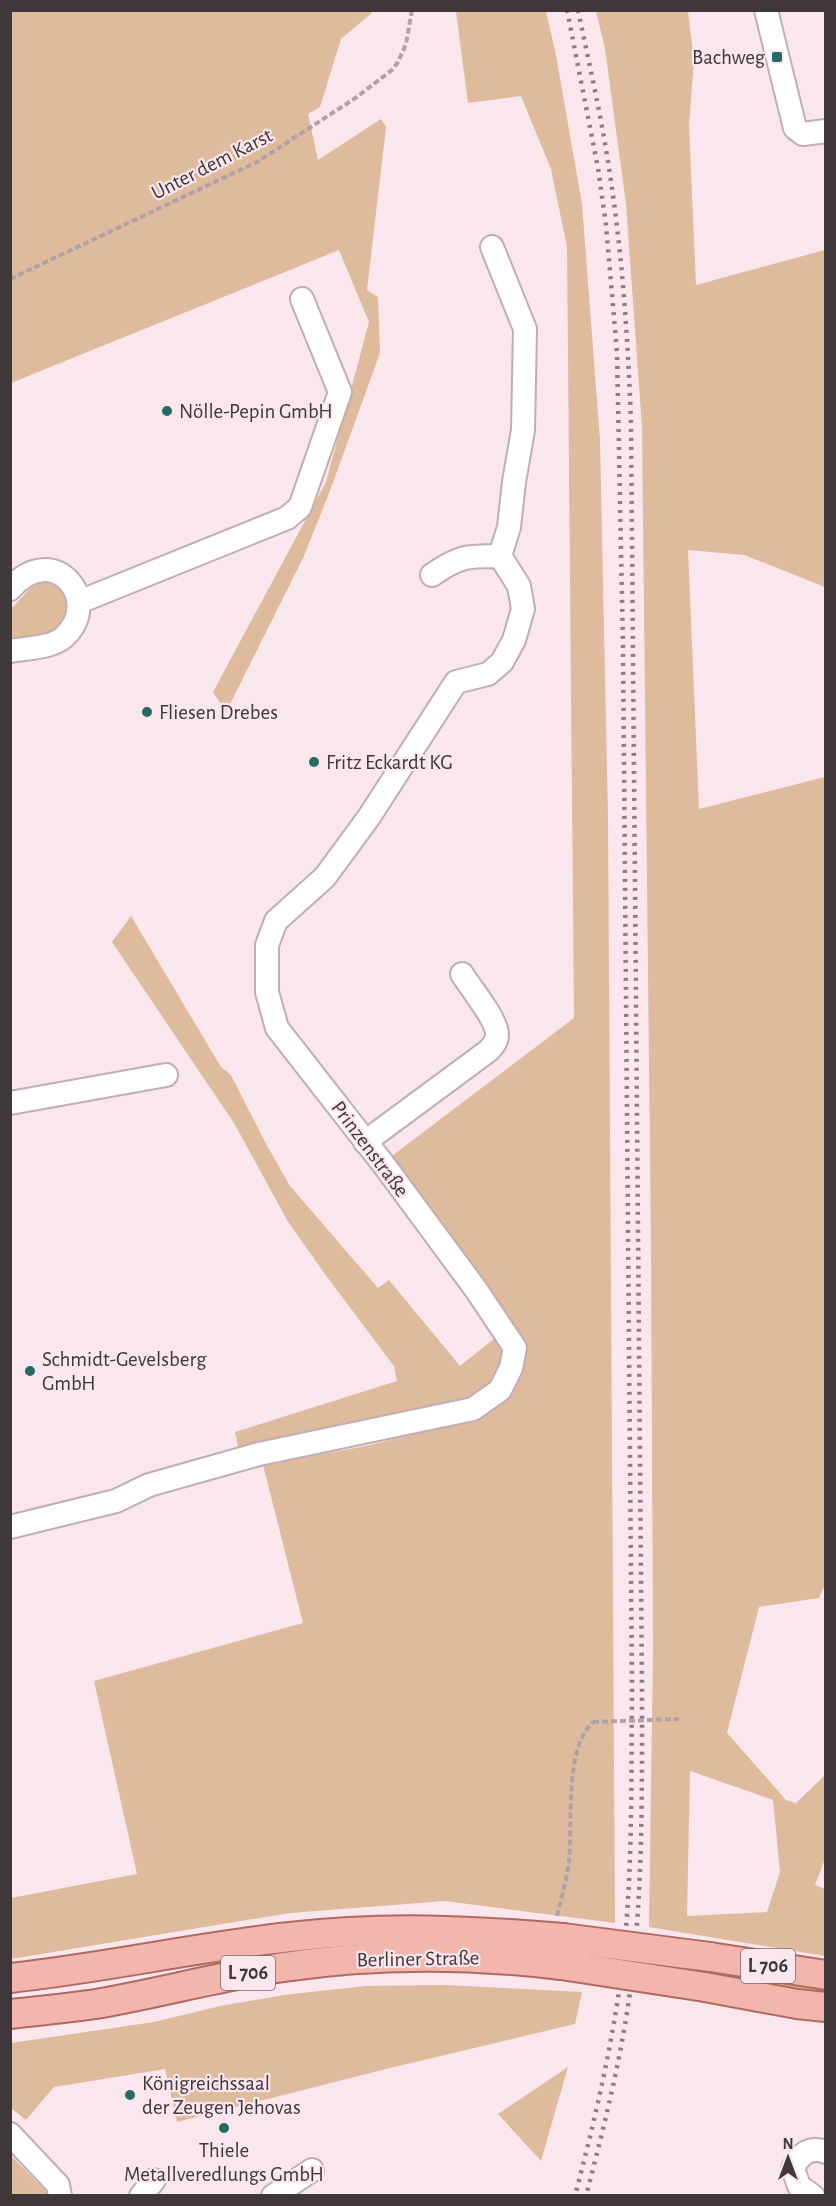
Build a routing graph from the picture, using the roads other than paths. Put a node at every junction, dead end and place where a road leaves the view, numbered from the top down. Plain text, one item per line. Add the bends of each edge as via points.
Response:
1 (766, 10) edge
2 (823, 132) edge
3 (492, 247) dead end
4 (302, 299) dead end
5 (500, 556) junction
6 (432, 575) dead end
7 (10, 589) edge
8 (78, 602) junction
9 (10, 651) edge
10 (462, 974) dead end
11 (166, 1076) dead end
12 (10, 1103) edge
13 (365, 1142) junction
14 (10, 1527) edge
15 (559, 1947) junction
16 (825, 1975) edge
17 (10, 1978) edge
18 (825, 2007) edge
19 (10, 2014) edge
20 (10, 2134) edge
21 (825, 2152) edge
22 (312, 2170) dead end
23 (60, 2196) edge
24 (273, 2196) edge
25 (813, 2196) edge

1 - 2 street via 795,128 803,134
3 - 5 street via 525,329 523,430 509,527
4 - 8 street via 340,392 300,507 287,518
5 - 6 street via 451,561
5 - 13 street, Prinzenstraße via 519,586 523,609 502,662 488,674 456,682 369,817 325,877 276,921 267,945 267,992 277,1028
7 - 8 street via 28,572 50,570 73,585
8 - 9 street via 78,618 64,637 50,644
10 - 13 street via 494,1023 496,1043
11 - 12 street
13 - 14 street, Prinzenstraße via 515,1348 500,1390 473,1409 259,1454 149,1485 116,1500
15 - 16 main road, Berliner Straße / L 706, bridge via 710,1957
15 - 17 main road, Berliner Straße / L 706 via 469,1930 353,1931 249,1942
15 - 18 main road, Berliner Straße / L 706, bridge via 705,1987
15 - 19 main road, Berliner Straße / L 706 via 489,1958 339,1960 232,1975 95,2004
20 - 23 street via 58,2186
21 - 25 street via 805,2152 794,2169 799,2186
22 - 24 street

